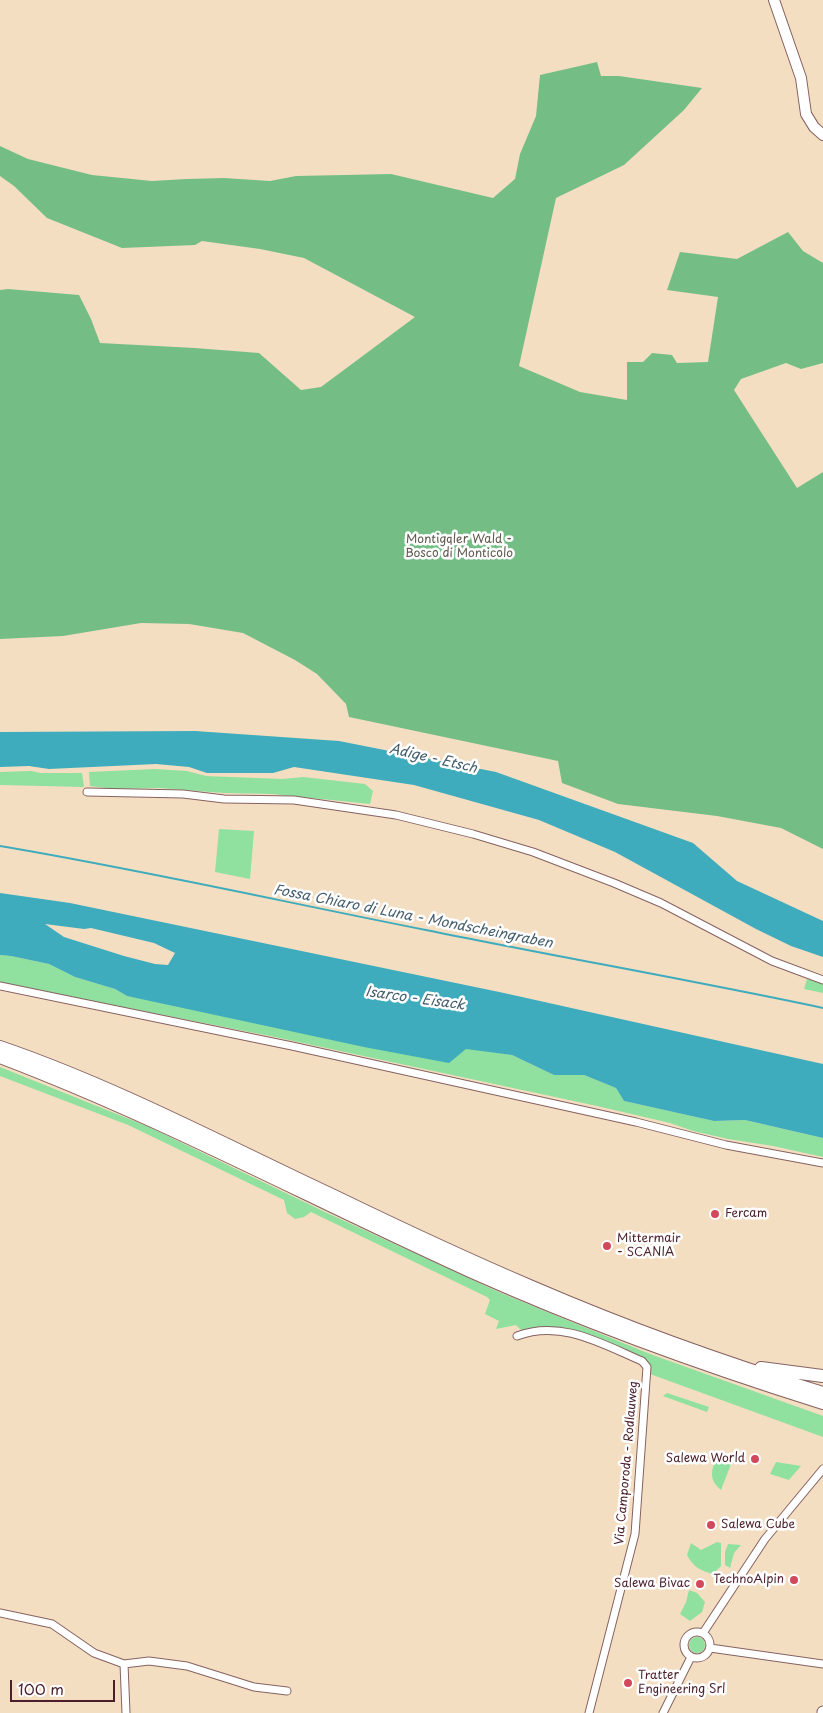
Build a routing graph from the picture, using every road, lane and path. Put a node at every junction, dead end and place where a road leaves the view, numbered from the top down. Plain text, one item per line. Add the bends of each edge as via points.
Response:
1 (774, 0) edge
2 (823, 135) edge
3 (87, 792) dead end
4 (823, 980) edge
5 (0, 986) edge
6 (0, 1047) edge
7 (0, 1058) edge
8 (823, 1163) edge
9 (517, 1336) dead end
10 (734, 1365) junction
11 (823, 1376) edge
12 (823, 1393) edge
13 (823, 1403) edge
14 (823, 1469) edge
15 (0, 1613) edge
16 (703, 1633) junction
17 (710, 1648) junction
18 (691, 1657) junction
19 (124, 1664) junction
20 (823, 1664) edge
21 (287, 1691) dead end
22 (126, 1713) edge
23 (589, 1713) edge
24 (663, 1713) edge

1 - 2 main road via 801,78 806,114
3 - 4 street via 294,800 396,815 464,832 533,852 621,886 661,903 772,961
5 - 8 street via 283,1044 726,1145
6 - 10 highway via 147,1108 476,1263
7 - 13 highway via 60,1080 154,1122 531,1298 676,1355
9 - 23 street, Via Camporoda - Rodlauweg via 554,1329 569,1331 642,1361 647,1367 635,1534
10 - 11 highway
10 - 12 highway
14 - 16 street via 765,1539
15 - 19 street via 52,1624 94,1653
16 - 17 street via 710,1641
16 - 18 street via 689,1634 685,1639 684,1649
17 - 18 street via 704,1657
17 - 20 street
18 - 24 street
19 - 21 street via 149,1661 187,1666 254,1687
19 - 22 street

